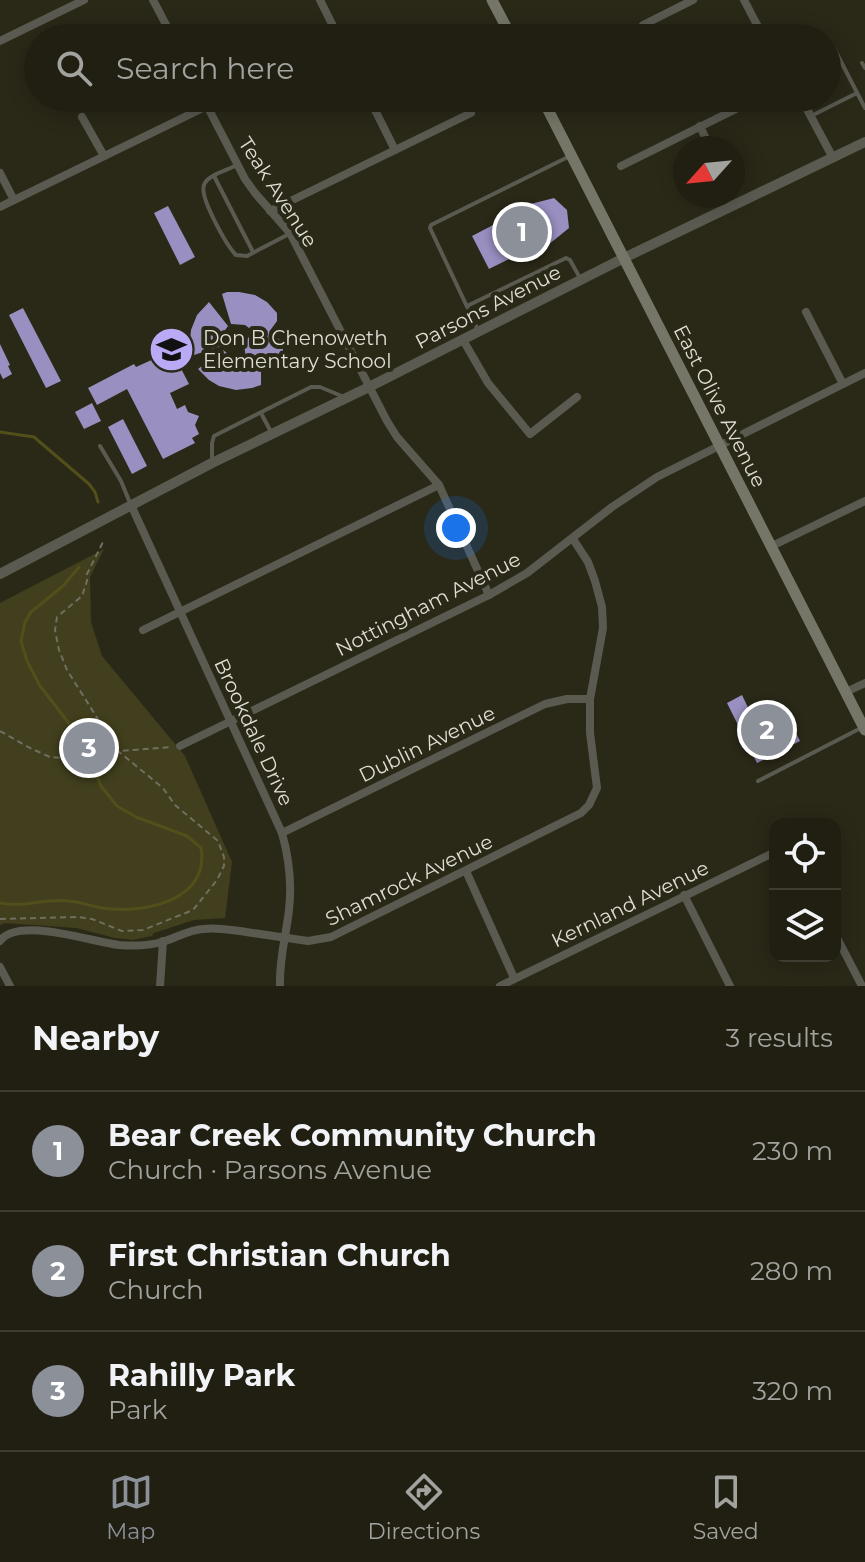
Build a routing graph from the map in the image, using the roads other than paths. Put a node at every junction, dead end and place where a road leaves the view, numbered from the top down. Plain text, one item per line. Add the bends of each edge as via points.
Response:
1 (84, 0) edge
2 (153, 0) edge
3 (320, 0) edge
4 (492, 0) edge
5 (693, 0) edge
6 (744, 0) edge
7 (35, 24) edge
8 (166, 24) edge
9 (332, 24) edge
10 (505, 24) edge
11 (645, 24) edge
12 (757, 24) edge
13 (24, 29) edge
14 (0, 41) edge
15 (841, 62) edge
16 (857, 93) junction
17 (841, 101) edge
18 (865, 108) edge
19 (186, 112) edge
20 (210, 112) edge
21 (376, 112) edge
22 (549, 112) edge
23 (729, 112) edge
24 (809, 112) edge
25 (819, 112) edge
26 (471, 113) dead end
27 (811, 116) junction
28 (82, 117) dead end
29 (700, 126) junction
30 (705, 136) edge
31 (865, 142) edge
32 (395, 150) junction
33 (104, 156) junction
34 (571, 156) junction
35 (833, 158) junction
36 (237, 165) junction
37 (621, 166) dead end
38 (0, 173) edge
39 (214, 176) junction
40 (14, 200) junction
41 (0, 207) edge
42 (270, 211) junction
43 (290, 233) junction
44 (253, 252) junction
45 (624, 258) junction
46 (581, 280) junction
47 (466, 306) junction
48 (806, 312) dead end
49 (479, 332) junction
50 (463, 340) junction
51 (865, 373) edge
52 (843, 384) junction
53 (369, 387) junction
54 (577, 397) dead end
55 (346, 398) junction
56 (261, 413) junction
57 (272, 435) junction
58 (100, 446) dead end
59 (720, 446) junction
60 (212, 463) junction
61 (439, 485) junction
62 (865, 501) edge
63 (131, 505) junction
64 (573, 539) junction
65 (772, 546) junction
66 (0, 574) edge
67 (489, 595) junction
68 (181, 612) junction
69 (143, 630) dead end
70 (865, 683) edge
71 (846, 692) junction
72 (590, 699) junction
73 (231, 722) junction
74 (864, 729) edge
75 (180, 746) road end
76 (758, 781) dead end
77 (282, 833) junction
78 (769, 855) edge
79 (466, 871) junction
80 (684, 895) junction
81 (284, 938) junction
82 (0, 941) edge
83 (163, 941) junction
84 (841, 946) edge
85 (0, 967) edge
86 (514, 978) junction
87 (10, 986) edge
88 (160, 986) edge
89 (280, 986) edge
90 (500, 986) edge
91 (730, 986) edge
92 (862, 986) edge

1 - 7 street
2 - 8 street
3 - 9 street
4 - 10 main road
5 - 11 street
6 - 12 street
13 - 14 street
15 - 16 lane
16 - 17 lane
16 - 18 lane
19 - 33 street
20 - 36 street, Teak Avenue
21 - 32 street
22 - 34 main road, East Olive Avenue
23 - 29 street
24 - 27 street
25 - 27 lane
26 - 32 street
27 - 35 street
28 - 33 street
29 - 30 street
29 - 37 street
31 - 35 street, Parsons Avenue
32 - 42 street
33 - 40 street
34 - 45 main road, East Olive Avenue
34 - 47 lane via 431,225
35 - 45 street, Parsons Avenue
36 - 39 lane
36 - 42 street, Teak Avenue
38 - 40 street
39 - 44 lane
39 - 44 lane via 204,185 203,195 229,248 241,256
40 - 41 street
42 - 43 street, Teak Avenue
43 - 44 lane
43 - 53 street, Teak Avenue
45 - 46 street, Parsons Avenue
45 - 59 main road, East Olive Avenue
46 - 47 lane via 566,258
46 - 49 street, Parsons Avenue
47 - 49 lane
48 - 52 street
49 - 50 street, Parsons Avenue
50 - 53 street, Parsons Avenue
50 - 54 street via 488,383 530,434
51 - 52 street, Nottingham Avenue
52 - 59 street, Nottingham Avenue
53 - 55 street, Parsons Avenue
53 - 61 street, Teak Avenue via 397,437
55 - 56 lane via 311,387
55 - 57 street, Parsons Avenue
56 - 57 lane
56 - 60 lane via 214,436
57 - 60 street, Parsons Avenue
58 - 63 lane
59 - 64 street, Nottingham Avenue via 657,477
59 - 65 main road, East Olive Avenue
60 - 63 street, Parsons Avenue
61 - 67 street, Teak Avenue
61 - 68 street
62 - 65 street
63 - 66 street, Parsons Avenue
63 - 68 street, Brookdale Drive
64 - 67 street, Nottingham Avenue
64 - 72 street via 588,562 602,607
65 - 71 main road, East Olive Avenue
67 - 73 street, Nottingham Avenue
68 - 69 street
68 - 73 street, Brookdale Drive
70 - 71 street
71 - 74 main road, East Olive Avenue
72 - 77 street, Dublin Avenue via 545,704
72 - 79 street, Shamrock Avenue via 597,788 589,805
73 - 75 street, Nottingham Avenue
73 - 77 street, Brookdale Drive
74 - 76 lane
77 - 81 street, Brookdale Drive via 291,898
78 - 80 street, Kernland Avenue
79 - 81 street, Shamrock Avenue via 331,937
79 - 86 street
80 - 86 street, Kernland Avenue
80 - 91 street
81 - 83 street, Shamrock Avenue via 213,928
81 - 89 street, Brookdale Drive
82 - 83 street, Shamrock Avenue via 14,931 27,931 121,945
83 - 88 street
84 - 92 street
85 - 87 street
86 - 90 street, Kernland Avenue

